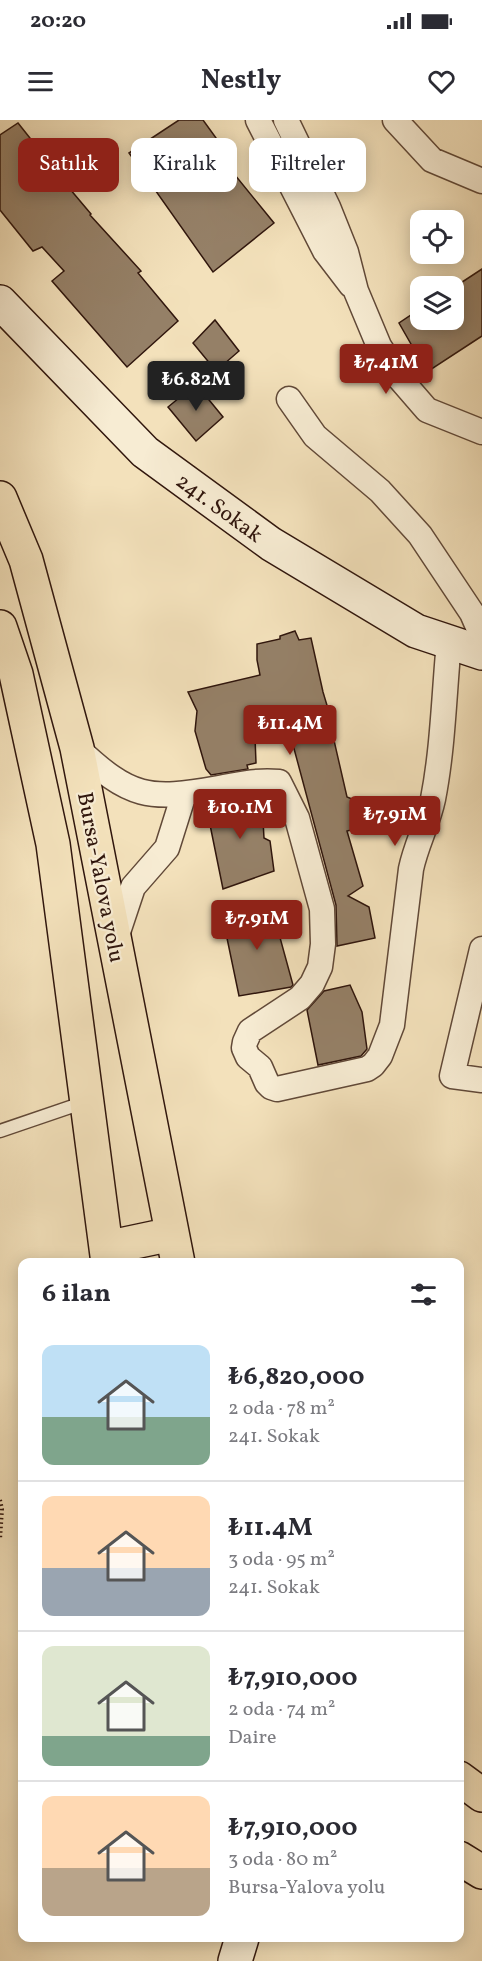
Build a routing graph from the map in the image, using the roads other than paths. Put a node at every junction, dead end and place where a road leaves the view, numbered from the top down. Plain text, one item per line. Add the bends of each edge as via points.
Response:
1 (258, 120) edge
2 (286, 120) edge
3 (395, 120) edge
4 (482, 181) edge
5 (356, 291) junction
6 (0, 302) edge
7 (289, 399) dead end
8 (482, 432) edge
9 (0, 498) edge
10 (0, 627) edge
11 (482, 636) edge
12 (449, 642) junction
13 (482, 653) edge
14 (77, 748) junction
15 (184, 794) junction
16 (115, 943) junction
17 (482, 949) edge
18 (482, 1080) edge
19 (87, 1102) junction
20 (0, 1131) edge
21 (175, 1249) edge
22 (107, 1255) edge
23 (464, 1782) edge
24 (482, 1795) edge
25 (464, 1861) edge
26 (482, 1872) edge
27 (241, 1942) edge
28 (235, 1961) edge

1 - 5 street via 325,251
2 - 5 street via 328,207
3 - 4 street via 432,160
5 - 8 street via 379,346 427,410
6 - 12 street, 241. Sokak via 145,452 270,544 416,631
7 - 11 street via 315,436 380,491 420,535 472,613
9 - 14 highway, Bursa-Yalova yolu via 26,560
10 - 19 highway, Bursa-Yalova yolu via 16,674 53,844
12 - 13 street, 241. Sokak
12 - 15 street via 435,783 430,813 412,863 392,1025 380,1056 367,1069 277,1089 267,1083 260,1067 248,1057 244,1048 250,1031 300,998 312,984 320,967 322,909 297,818 279,782 260,780
14 - 15 street via 108,776 133,790 154,795
14 - 16 highway, Bursa-Yalova yolu
15 - 16 street via 166,848 133,887
16 - 21 highway, Bursa-Yalova yolu
17 - 18 street via 452,1076
19 - 20 lane
19 - 22 highway, Bursa-Yalova yolu
21 - 22 highway
23 - 24 highway
25 - 26 highway
27 - 28 street

